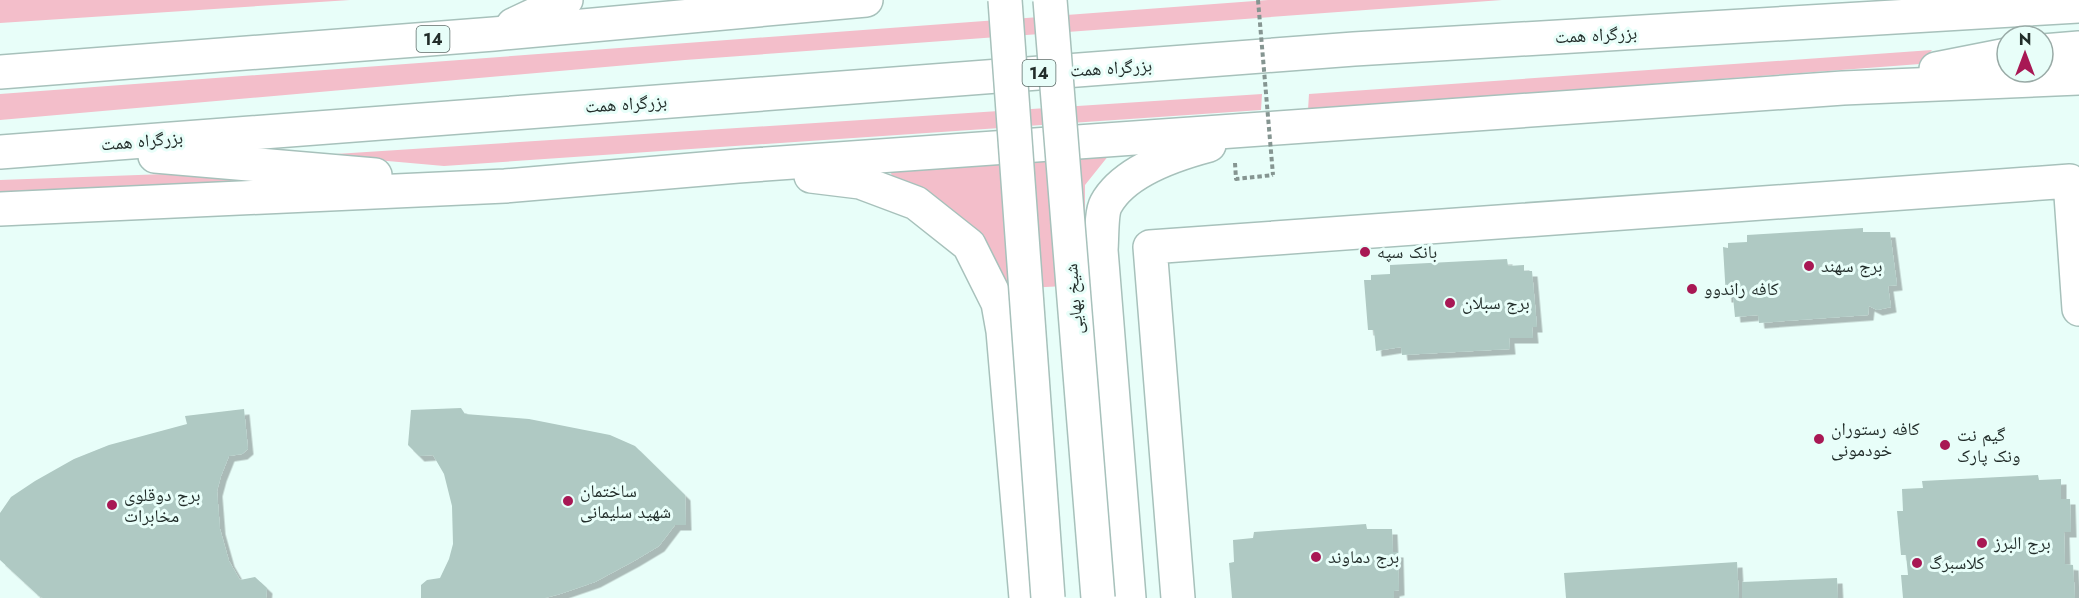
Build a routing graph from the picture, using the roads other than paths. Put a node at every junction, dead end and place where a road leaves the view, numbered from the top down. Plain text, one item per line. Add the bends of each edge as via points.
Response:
1 (566, 0) edge
2 (866, 0) edge
3 (1005, 0) edge
4 (1050, 0) edge
5 (2079, 6) edge
6 (494, 34) junction
7 (2079, 48) edge
8 (2055, 50) edge
9 (1995, 57) edge
10 (0, 72) edge
11 (2079, 78) edge
12 (1843, 88) junction
13 (1264, 129) junction
14 (60, 148) junction
15 (0, 152) edge
16 (738, 166) junction
17 (505, 186) junction
18 (0, 209) edge
19 (2079, 309) edge
20 (1026, 598) edge
21 (1048, 598) edge
22 (1098, 598) edge
23 (1129, 598) edge
24 (1178, 598) edge

1 - 6 main road
2 - 6 main road, 14
3 - 21 main road, bridge
4 - 22 main road, شیخ بهایی, bridge
5 - 14 main road, بزرگراه همت / 14 via 1354,49
6 - 10 main road, 14
7 - 8 main road
9 - 12 main road
11 - 12 main road
12 - 13 main road
13 - 16 main road
13 - 23 main road via 1178,153 1126,180 1106,205 1101,250
14 - 15 main road, بزرگراه همت / 14
14 - 17 main road
16 - 17 main road
16 - 20 main road via 860,182 916,203 969,245 1000,312
17 - 18 main road
19 - 24 main road via 2070,181 1150,247

